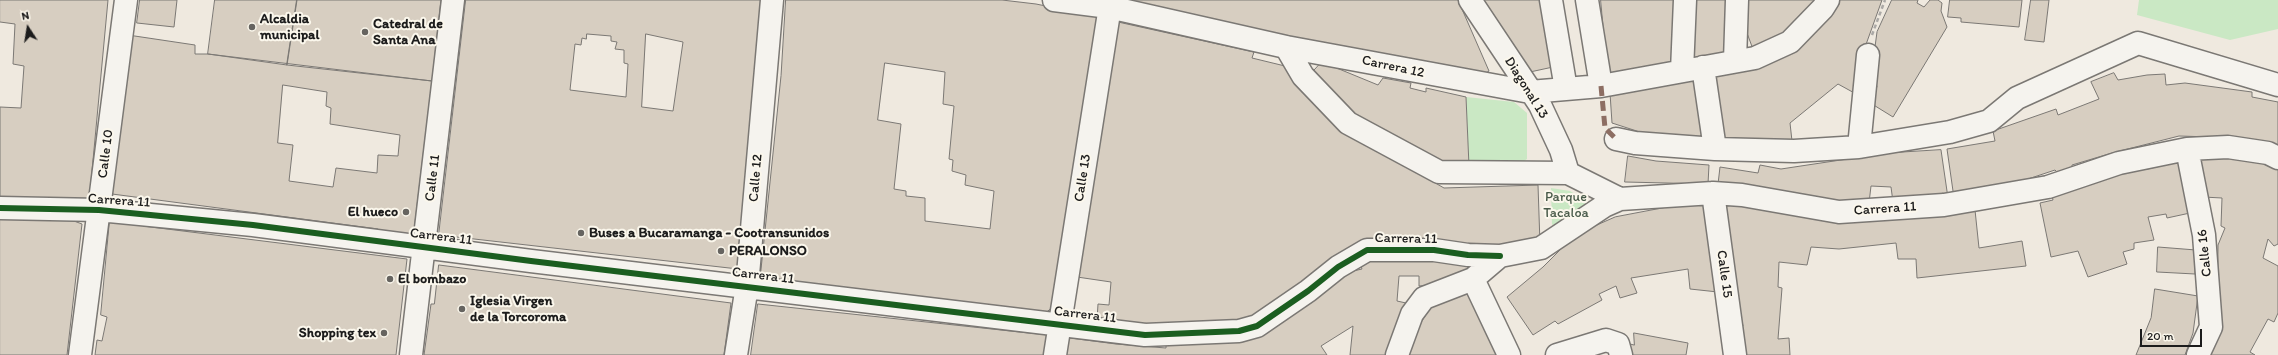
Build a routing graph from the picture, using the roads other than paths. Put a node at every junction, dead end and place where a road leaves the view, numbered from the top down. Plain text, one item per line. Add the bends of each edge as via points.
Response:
1 (126, 0) edge
2 (453, 0) edge
3 (772, 0) edge
4 (1054, 0) edge
5 (1470, 0) edge
6 (1552, 0) edge
7 (1587, 0) edge
8 (1685, 0) edge
9 (1737, 0) edge
10 (1828, 0) edge
11 (1110, 4) edge
12 (1286, 47) junction
13 (1868, 55) road end
14 (1735, 62) junction
15 (1692, 69) junction
16 (2278, 85) edge
17 (1601, 86) junction
18 (1566, 90) junction
19 (1530, 92) junction
20 (1616, 139) dead end
21 (1859, 147) junction
22 (1715, 149) junction
23 (2187, 149) junction
24 (2278, 158) edge
25 (1568, 173) junction
26 (1713, 193) junction
27 (1620, 199) junction
28 (0, 208) edge
29 (99, 210) junction
30 (425, 247) junction
31 (1500, 256) junction
32 (1473, 279) junction
33 (747, 286) junction
34 (1060, 324) junction
35 (1619, 350) edge
36 (80, 355) edge
37 (410, 355) edge
38 (736, 355) edge
39 (1054, 355) edge
40 (1397, 355) edge
41 (1509, 355) edge
42 (1557, 355) edge
43 (1735, 355) edge
44 (2198, 355) edge

1 - 29 street, Calle 10
2 - 30 street, Calle 11
3 - 33 street, Calle 12
4 - 11 street, Carrera 12
5 - 19 street, Diagonal 13
6 - 18 street
7 - 17 street
8 - 15 street
9 - 14 street
10 - 14 street, Carrera 12 via 1790,42 1755,58
11 - 12 street, Carrera 12
11 - 34 street, Calle 13
12 - 19 street, Carrera 12
12 - 25 street via 1303,76 1348,123 1440,172
13 - 21 street
14 - 15 street, Carrera 12
15 - 17 street, Carrera 12
15 - 22 street
16 - 21 street via 2138,43 2017,98 1989,121 1950,132
17 - 18 street, Carrera 12
18 - 19 street, Carrera 12
19 - 25 street, Diagonal 13 via 1540,105 1561,150
20 - 22 street via 1635,143
21 - 22 street via 1794,151
23 - 24 street, Carrera 11 via 2228,147 2268,153
23 - 26 street, Carrera 11 via 2119,163 2048,187 1944,205 1839,212
23 - 44 street, Calle 16 via 2204,235 2211,327
25 - 27 street
26 - 27 street, Carrera 11
26 - 43 street, Calle 15
27 - 31 street, Carrera 11 via 1604,206 1541,248
28 - 29 street, Carrera 11
29 - 30 street, Carrera 11 via 253,225
29 - 36 street, Calle 10
30 - 33 street, Carrera 11
30 - 37 street, Calle 11
31 - 32 street, Carrera 11
31 - 34 street, Carrera 11 via 1434,250 1367,250 1338,267 1257,326 1239,331 1145,335
32 - 40 street, Carrera 11 via 1424,298 1412,314
32 - 41 street
33 - 34 street, Carrera 11
33 - 38 street, Calle 12
34 - 39 street, Calle 13
35 - 42 street via 1606,340

